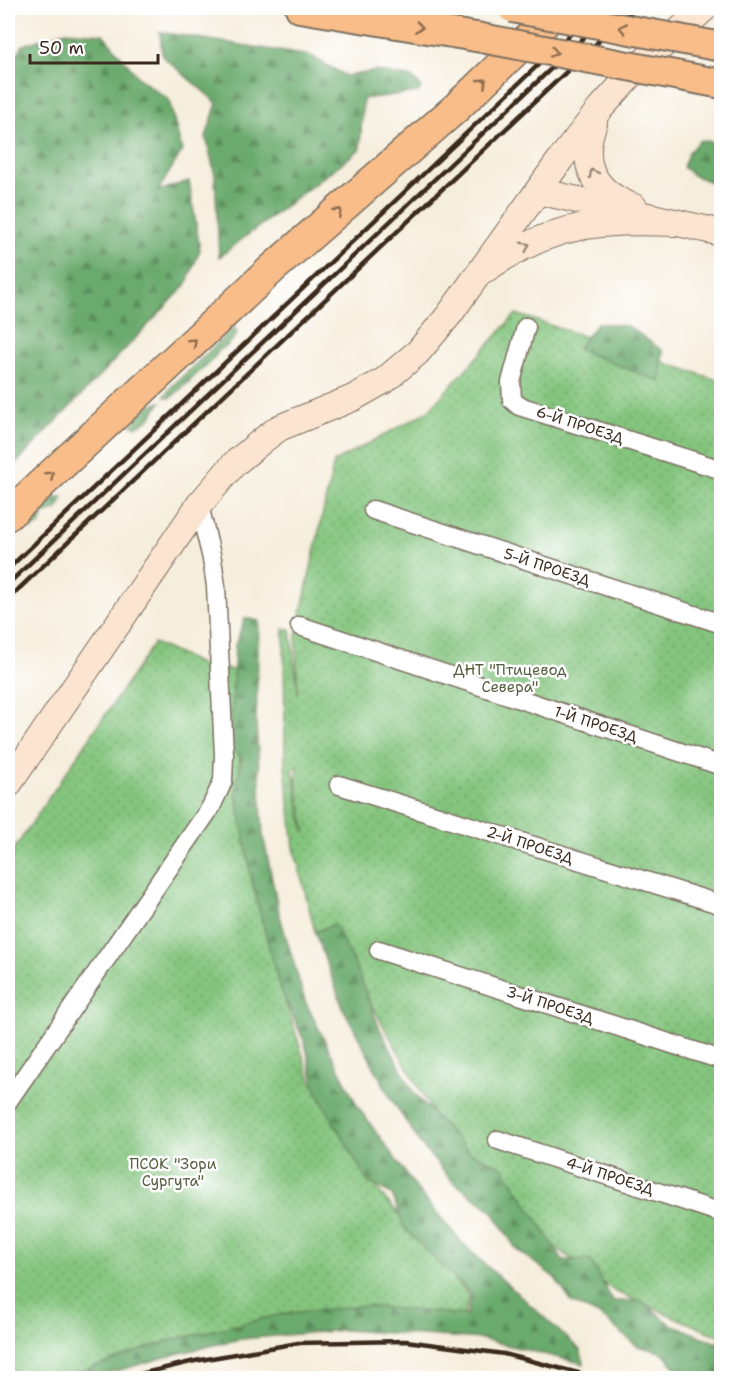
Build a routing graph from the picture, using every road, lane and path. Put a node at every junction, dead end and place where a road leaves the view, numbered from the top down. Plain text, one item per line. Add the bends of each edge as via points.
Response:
1 (300, 8) edge
2 (512, 8) edge
3 (560, 8) edge
4 (705, 8) edge
5 (722, 47) edge
6 (722, 84) edge
7 (599, 110) junction
8 (538, 191) junction
9 (677, 223) junction
10 (722, 233) edge
11 (476, 276) junction
12 (526, 327) dead end
13 (722, 470) edge
14 (199, 505) junction
15 (373, 510) dead end
16 (8, 515) edge
17 (722, 624) edge
18 (300, 626) dead end
19 (722, 766) edge
20 (8, 785) edge
21 (339, 785) dead end
22 (722, 905) edge
23 (380, 950) dead end
24 (722, 1060) edge
25 (8, 1101) edge
26 (498, 1140) dead end
27 (722, 1213) edge

1 -> 6 main road, bridge
5 -> 2 main road, bridge
16 -> 3 highway via 273,268 457,107
4 - 7 main road via 640,65
7 - 8 main road
9 -> 7 main road via 628,204 606,191 592,174 586,156
8 - 9 main road
8 - 11 main road
9 - 10 main road
11 -> 9 main road via 527,244 578,226
11 - 14 main road via 434,334 403,366 353,398 279,428 234,464
12 - 13 street, 6-Й ПРОЕЗД via 511,382 512,400 519,406
14 - 20 main road
14 - 25 street via 216,586 223,781 211,807
15 - 17 street, 5-Й ПРОЕЗД
18 - 19 street, 1-Й ПРОЕЗД
21 - 22 street, 2-Й ПРОЕЗД
23 - 24 street, 3-Й ПРОЕЗД
26 - 27 street, 4-Й ПРОЕЗД

